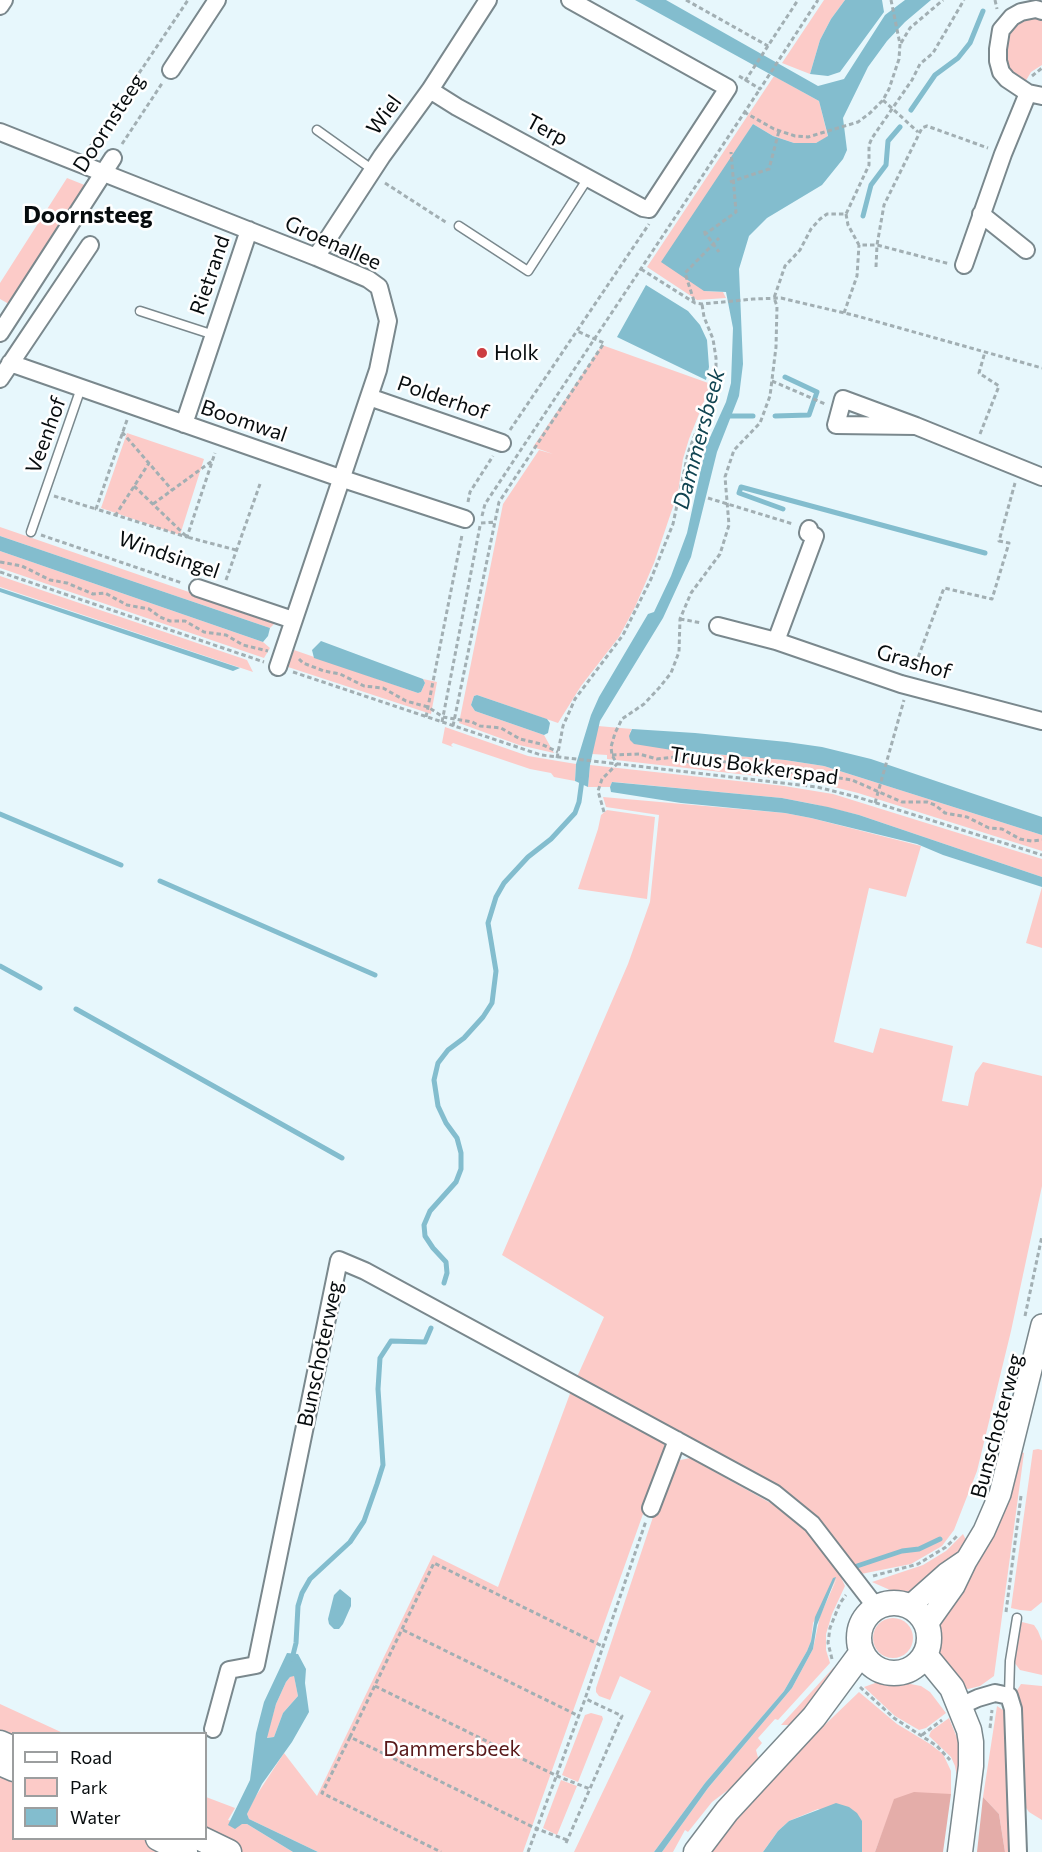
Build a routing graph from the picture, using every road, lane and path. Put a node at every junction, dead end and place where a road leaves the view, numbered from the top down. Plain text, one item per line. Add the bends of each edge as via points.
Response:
1 (4, 0) edge
2 (188, 0) edge
3 (217, 0) edge
4 (488, 0) edge
5 (570, 0) edge
6 (686, 0) edge
7 (798, 0) edge
8 (818, 0) edge
9 (891, 0) edge
10 (943, 0) edge
11 (964, 0) edge
12 (0, 6) edge
13 (1042, 11) edge
14 (900, 44) junction
15 (767, 48) junction
16 (752, 69) dead end
17 (171, 70) joint
18 (767, 78) dead end
19 (760, 88) dead end
20 (430, 90) junction
21 (1035, 95) edge
22 (883, 100) junction
23 (893, 110) junction
24 (744, 112) junction
25 (317, 130) dead end
26 (779, 131) junction
27 (0, 132) edge
28 (918, 132) junction
29 (89, 148) dead end
30 (731, 152) dead end
31 (1003, 154) junction
32 (109, 165) junction
33 (372, 172) junction
34 (588, 178) junction
35 (732, 182) junction
36 (649, 211) junction
37 (846, 214) junction
38 (981, 214) junction
39 (459, 226) joint
40 (249, 230) junction
41 (719, 238) dead end
42 (713, 243) junction
43 (90, 245) dead end
44 (859, 245) junction
45 (876, 245) junction
46 (1026, 250) dead end
47 (719, 252) dead end
48 (316, 257) junction
49 (964, 265) joint
50 (876, 267) dead end
51 (641, 269) junction
52 (774, 298) junction
53 (694, 303) junction
54 (702, 304) junction
55 (140, 311) dead end
56 (844, 313) junction
57 (577, 331) junction
58 (0, 333) edge
59 (214, 335) junction
60 (594, 339) junction
61 (985, 352) junction
62 (10, 363) junction
63 (1042, 368) edge
64 (0, 379) edge
65 (772, 381) junction
66 (81, 388) junction
67 (369, 397) junction
68 (822, 402) dead end
69 (131, 406) junction
70 (184, 424) junction
71 (916, 426) dead end
72 (122, 432) junction
73 (220, 437) junction
74 (503, 442) junction
75 (974, 450) junction
76 (518, 454) junction
77 (212, 461) junction
78 (526, 461) junction
79 (148, 463) junction
80 (1019, 468) junction
81 (1042, 477) edge
82 (340, 478) junction
83 (260, 484) dead end
84 (134, 486) junction
85 (172, 490) junction
86 (44, 493) junction
87 (708, 498) dead end
88 (153, 504) junction
89 (727, 504) junction
90 (96, 509) junction
91 (115, 516) junction
92 (465, 519) junction
93 (809, 529) joint
94 (30, 532) joint
95 (187, 537) junction
96 (236, 550) junction
97 (0, 562) edge
98 (198, 588) joint
99 (220, 596) junction
100 (680, 619) junction
101 (293, 620) junction
102 (718, 626) joint
103 (776, 641) junction
104 (280, 660) junction
105 (908, 686) junction
106 (428, 706) junction
107 (426, 717) dead end
108 (443, 717) junction
109 (455, 719) junction
110 (1042, 721) edge
111 (442, 722) dead end
112 (453, 726) dead end
113 (558, 752) junction
114 (612, 756) junction
115 (617, 764) junction
116 (878, 791) junction
117 (875, 803) junction
118 (604, 812) dead end
119 (1042, 840) edge
120 (1042, 855) edge
121 (1042, 1236) edge
122 (1033, 1324) edge
123 (677, 1440) junction
124 (1021, 1492) dead end
125 (651, 1508) joint
126 (963, 1530) dead end
127 (966, 1561) junction
128 (857, 1585) junction
129 (910, 1606) junction
130 (876, 1607) junction
131 (1006, 1613) dead end
132 (1017, 1618) dead end
133 (927, 1624) junction
134 (402, 1630) junction
135 (602, 1646) junction
136 (862, 1652) junction
137 (918, 1662) junction
138 (880, 1671) junction
139 (852, 1680) junction
140 (375, 1686) junction
141 (1009, 1696) junction
142 (585, 1699) junction
143 (958, 1707) junction
144 (579, 1716) junction
145 (213, 1729) dead end
146 (350, 1737) junction
147 (557, 1776) junction
148 (590, 1789) junction
149 (537, 1829) junction
150 (160, 1840) edge
151 (202, 1840) edge
152 (185, 1852) edge
153 (229, 1852) edge
154 (441, 1852) edge
155 (528, 1852) edge
156 (696, 1852) edge
157 (960, 1852) edge
158 (1018, 1852) edge

1 - 12 street
2 - 29 path
3 - 17 street, Doornsteeg
4 - 20 street, Wiel
5 - 36 street via 728,88
6 - 15 path
7 - 15 path
8 - 18 path
9 - 14 path
10 - 14 path via 910,28
11 - 23 path
13 - 21 street via 1036,9 1012,17 1001,30 999,40 1001,72 1007,80
14 - 22 path via 899,59
15 - 16 path
17 - 32 path, Doornsteeg
19 - 24 path
20 - 33 street, Wiel
20 - 34 street, Terp
21 - 31 street
22 - 23 path
22 - 26 path via 848,126 802,136
23 - 28 path
23 - 37 path via 869,145 869,165
24 - 26 path
24 - 51 path
25 - 33 lane
26 - 35 path via 769,169
27 - 32 street, Groenallee
28 - 31 path via 927,126
28 - 45 path via 884,205
30 - 35 path
31 - 38 street
32 - 40 street, Groenallee
32 - 58 street, Doornsteeg
33 - 39 path via 453,227
33 - 48 street, Wiel
34 - 36 street, Terp
34 - 39 lane via 528,271
35 - 42 path via 736,212 704,233
36 - 57 path
37 - 44 path
37 - 52 path via 827,214 811,229 785,267
38 - 46 street
38 - 49 street
40 - 48 street, Groenallee
40 - 59 street, Rietrand
41 - 42 path
42 - 47 path
42 - 53 path via 685,273
43 - 62 street
44 - 45 path
44 - 56 path via 857,276
45 - 49 path via 954,266
45 - 50 path
48 - 67 street, Groenallee via 380,287 388,321
51 - 53 path
51 - 60 path
52 - 54 path
52 - 56 path
52 - 65 path via 777,306
53 - 54 path
54 - 113 path via 713,339 716,380 688,453 673,524 623,635 575,699 563,726
55 - 59 lane, Rietrand
56 - 61 path
57 - 60 path
57 - 74 path
59 - 70 street, Rietrand
60 - 76 path
60 - 78 path via 604,343
61 - 63 path
61 - 75 path via 979,373 999,386
62 - 64 street
62 - 66 street, Boomwal
65 - 68 path
65 - 89 path via 760,423 734,450 725,477
66 - 69 street, Boomwal
66 - 86 lane, Veenhof
67 - 74 street, Polderhof
67 - 82 street, Groenallee
69 - 70 street, Boomwal
69 - 72 path
70 - 73 street, Boomwal
71 - 75 street
72 - 79 path
72 - 90 path
73 - 77 path
73 - 82 street, Boomwal
74 - 92 path via 470,492
75 - 80 street
76 - 78 path
76 - 108 path via 485,504
77 - 85 path
77 - 95 path
78 - 109 path via 499,502
79 - 84 path
79 - 85 path
80 - 81 street
80 - 105 path via 999,541 1009,543 992,599 944,588
82 - 92 street, Boomwal
82 - 101 street, Groenallee
83 - 96 path
84 - 88 path
84 - 91 path
85 - 88 path
86 - 90 path, Veenhof
86 - 94 lane, Veenhof
87 - 89 path
88 - 95 path
89 - 93 path
89 - 100 path via 729,525 720,554 691,593
90 - 91 path, Veenhof
91 - 95 path, Veenhof
92 - 106 path
93 - 103 street via 808,533 815,536
94 - 98 path, Windsingel
95 - 96 path, Veenhof
96 - 99 path
97 - 104 path via 22,566 93,594 105,593 170,621 185,621 204,632 226,635
98 - 99 street, Windsingel
99 - 101 street, Windsingel
100 - 102 path
100 - 114 path via 679,652 671,673 644,704 622,719 611,747
101 - 104 street, Groenallee
102 - 103 street, Grashof
103 - 105 street, Grashof
104 - 106 path via 299,658 303,663 364,686 383,688 406,701
105 - 110 street, Grashof
105 - 116 path
106 - 107 path
106 - 108 path
108 - 109 path
108 - 111 path
109 - 112 path
109 - 113 path via 501,728
113 - 115 path, Truus Bokkerspad via 559,758
114 - 115 path
114 - 116 path via 675,757 705,765 720,761 769,766 784,772 811,770
115 - 117 path, Truus Bokkerspad via 798,783
115 - 118 path via 602,779 598,791
116 - 117 path
116 - 119 path via 902,802 927,802 945,813 1002,829 1020,839
117 - 120 path, Truus Bokkerspad
121 - 122 path
122 - 127 street, Bunschoterweg via 1000,1494
123 - 125 street
123 - 128 street, Bunschoterweg via 796,1509 825,1539
123 - 145 street, Bunschoterweg via 339,1260 256,1665 228,1670
124 - 131 path, Bunschoterweg
125 - 135 path
126 - 128 path via 927,1560
127 - 129 street, Bunschoterweg
127 - 133 street, Bunschoterweg
128 - 130 street, Bunschoterweg
128 - 139 path via 840,1603 829,1635 830,1654
129 - 130 main road via 887,1603
129 - 133 main road
130 - 136 main road via 862,1622
132 - 141 lane
133 - 137 main road via 929,1645
134 - 135 path via 434,1563
134 - 140 path
134 - 144 path
135 - 142 path
136 - 138 main road
136 - 139 main road
137 - 138 main road via 901,1673
137 - 143 main road via 952,1688
138 - 139 main road
139 - 143 path via 894,1718 922,1735
139 - 156 main road via 830,1693 814,1717 727,1811
140 - 146 path
140 - 147 path
141 - 143 street via 995,1693
141 - 158 street
142 - 144 path
142 - 148 path via 622,1716
143 - 157 main road via 969,1730 971,1753
144 - 147 path
146 - 149 path
146 - 154 path via 322,1794
147 - 148 path
147 - 149 path
148 - 149 path via 566,1842
149 - 155 path
150 - 152 main road
151 - 153 main road

